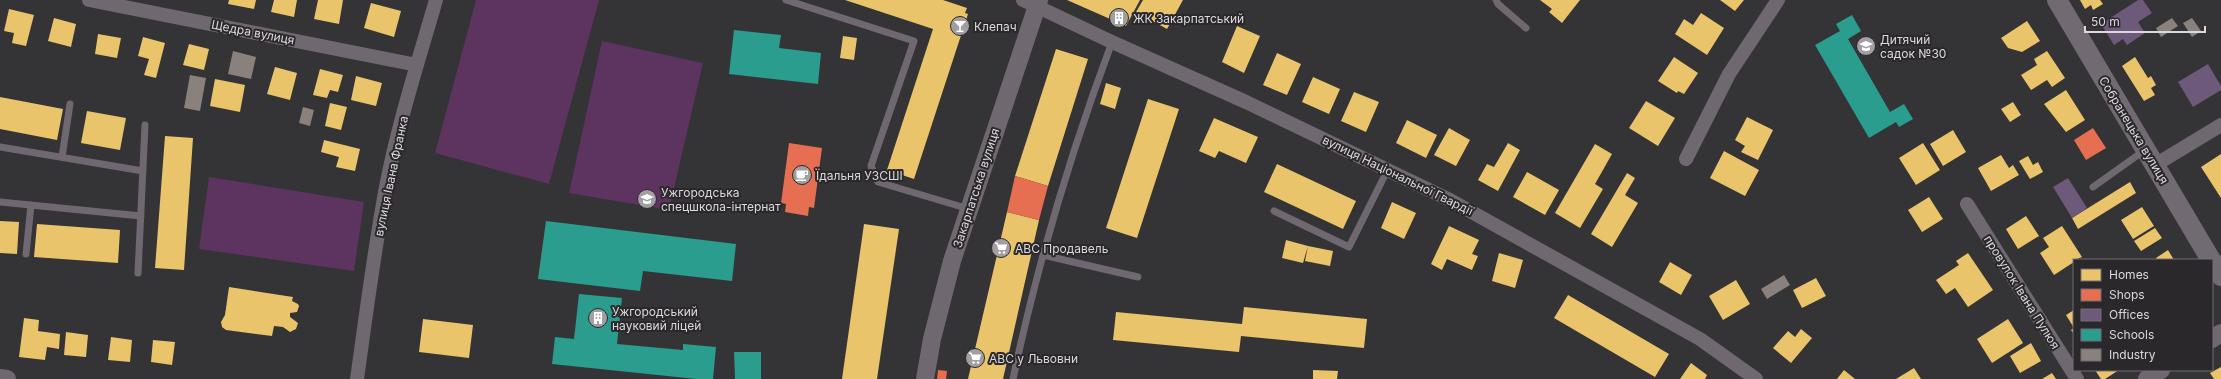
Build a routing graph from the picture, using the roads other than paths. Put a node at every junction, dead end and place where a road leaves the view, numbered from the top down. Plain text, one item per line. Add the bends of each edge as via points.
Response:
1 (89, 0) edge
2 (436, 0) edge
3 (786, 0) edge
4 (1496, 0) edge
5 (1778, 0) edge
6 (2057, 0) edge
7 (1033, 2) edge
8 (1526, 28) dead end
9 (1112, 42) junction
10 (417, 65) junction
11 (70, 104) dead end
12 (145, 125) dead end
13 (2221, 125) edge
14 (0, 147) edge
15 (62, 157) junction
16 (2150, 157) junction
17 (1686, 159) dead end
18 (1388, 169) junction
19 (143, 171) junction
20 (2093, 187) dead end
21 (0, 202) edge
22 (1967, 204) dead end
23 (31, 205) junction
24 (969, 209) junction
25 (1274, 211) dead end
26 (140, 216) junction
27 (26, 254) dead end
28 (1044, 255) junction
29 (2211, 259) edge
30 (138, 273) dead end
31 (1138, 278) dead end
32 (2159, 371) edge
33 (0, 378) edge
34 (7, 379) edge
35 (357, 379) edge
36 (925, 379) edge
37 (1013, 379) edge
38 (1756, 379) edge
39 (2077, 379) edge
40 (2147, 379) edge

1 - 10 street, Щедра вулиця
2 - 10 street, вулиця Івана Франка
3 - 24 lane via 914,41 871,166 878,182
4 - 8 lane
5 - 17 street via 1729,74
6 - 16 main road, Собранецька вулиця
7 - 9 street, вулиця Національної Гвардії
7 - 24 street, Закарпатська вулиця
9 - 18 street, вулиця Національної Гвардії
9 - 28 lane via 1073,157
10 - 35 street, вулиця Івана Франка via 386,186 370,278
11 - 15 lane
12 - 19 lane
13 - 16 street
14 - 15 lane
15 - 19 lane
16 - 20 lane
16 - 29 main road, Собранецька вулиця
18 - 25 lane via 1349,247
18 - 38 street, вулиця Національної Гвардії via 1517,236 1700,338
19 - 26 lane
21 - 23 lane
22 - 39 street, провулок Івана Пулюя
23 - 26 lane
23 - 27 lane
24 - 36 street, Закарпатська вулиця via 940,305
26 - 30 lane
28 - 31 lane
28 - 37 lane via 1026,315
32 - 40 street
33 - 34 street

